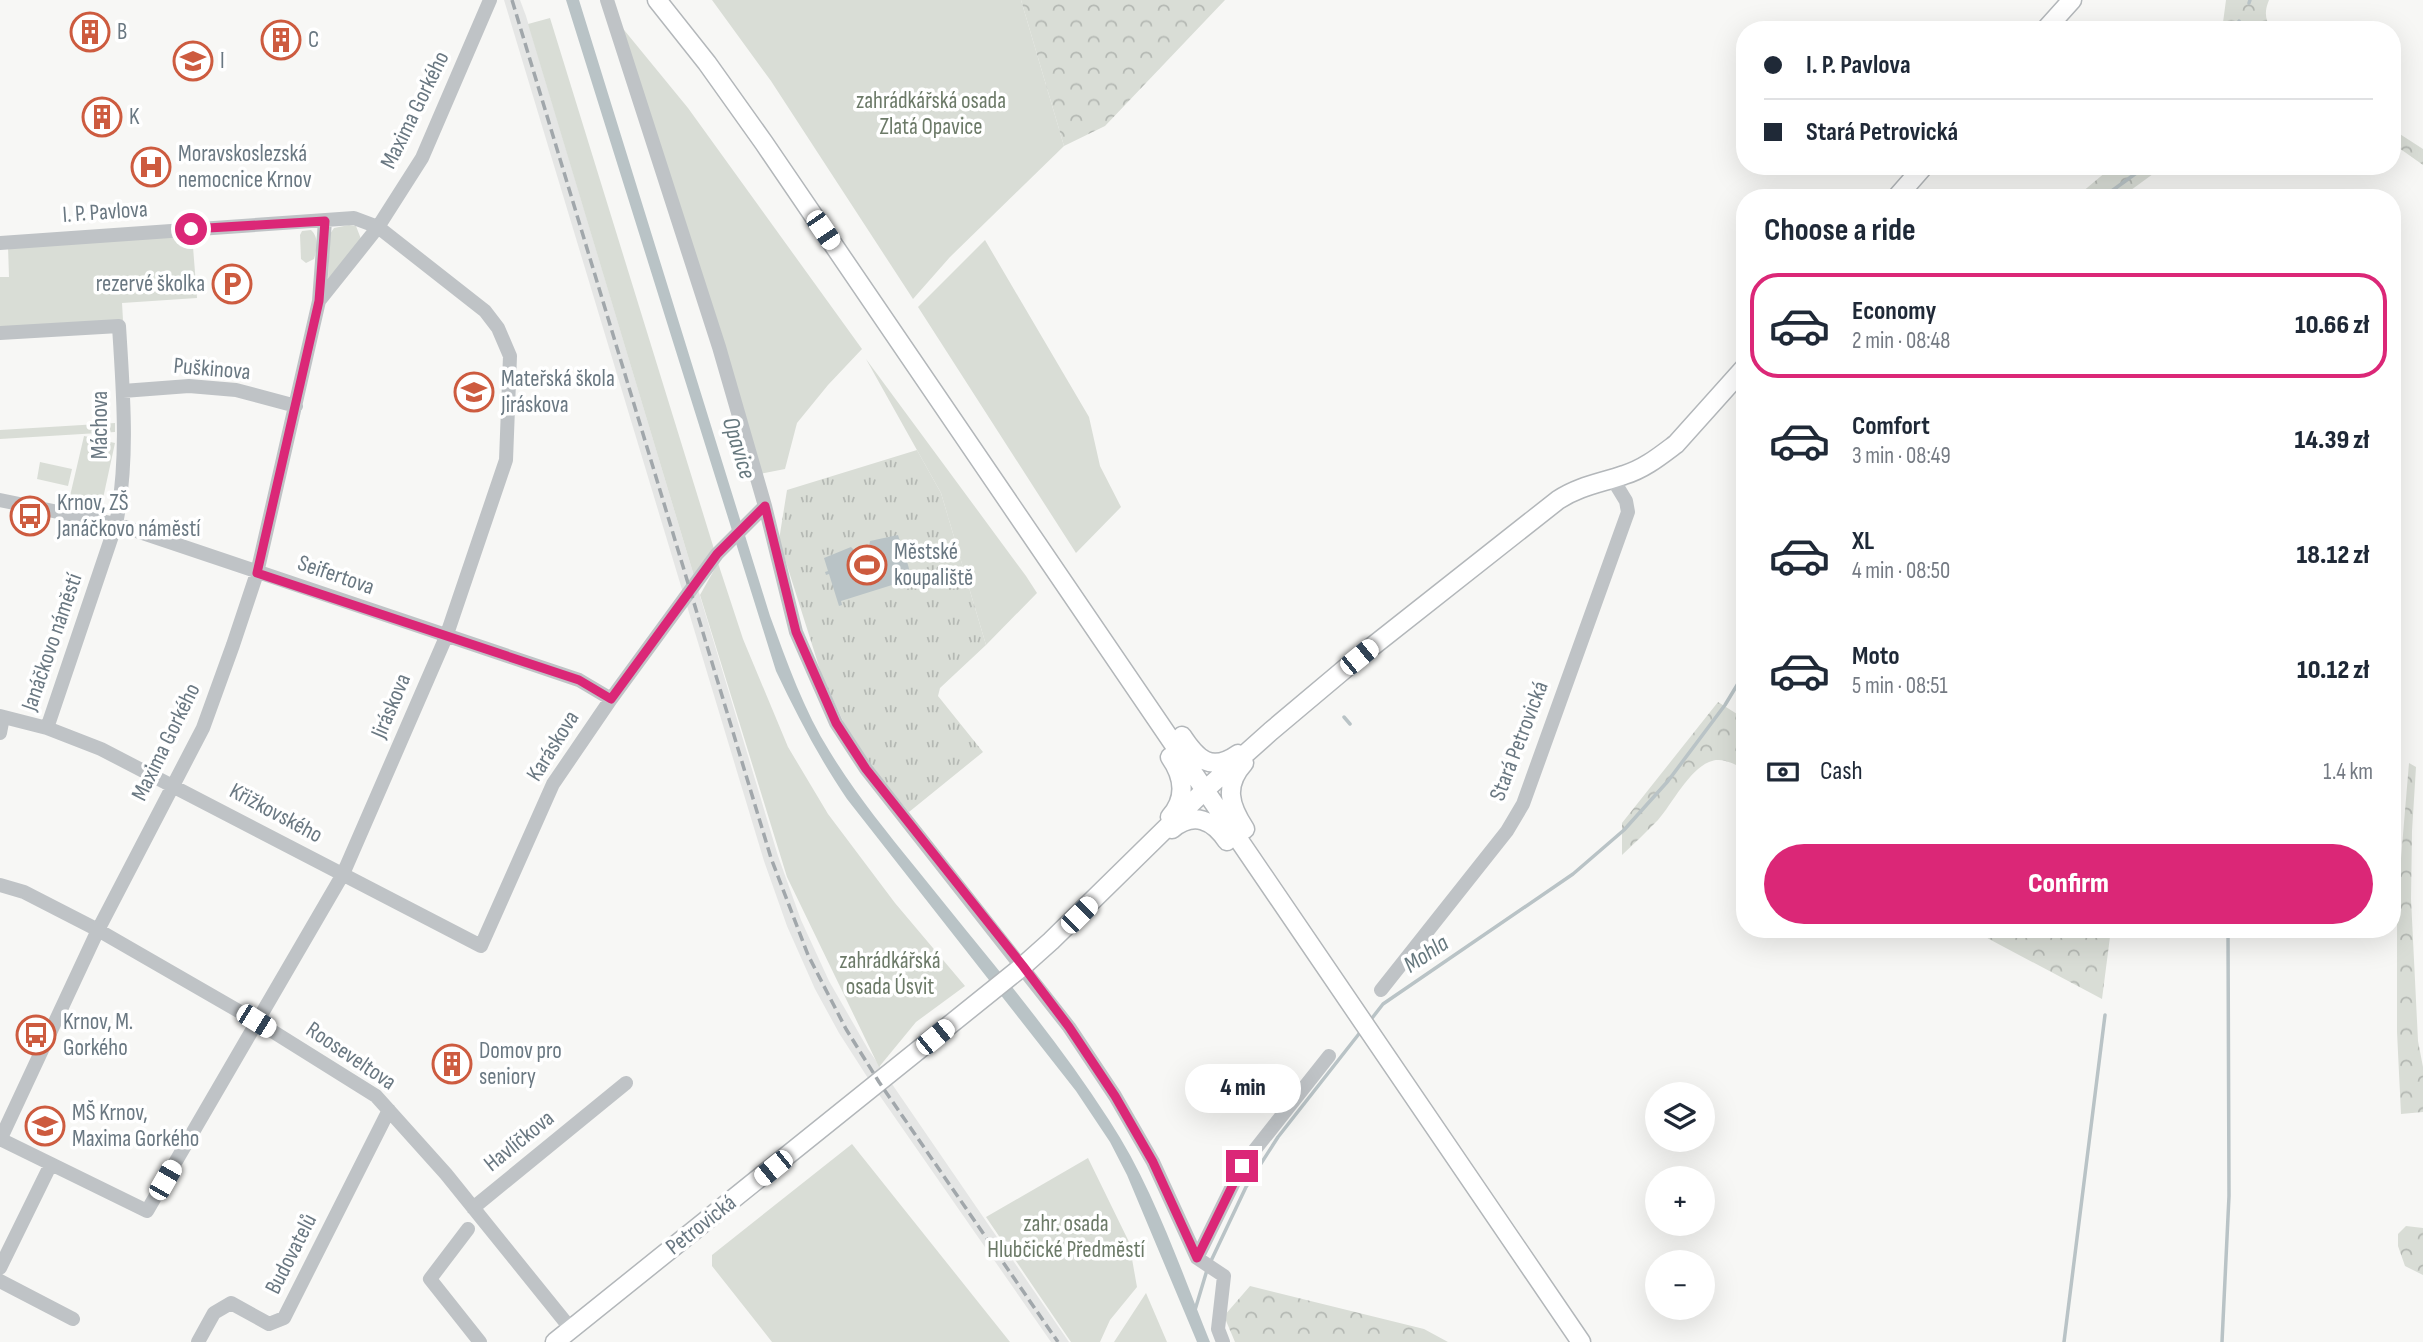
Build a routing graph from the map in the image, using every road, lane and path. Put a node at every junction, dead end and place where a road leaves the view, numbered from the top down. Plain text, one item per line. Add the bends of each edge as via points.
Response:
1 (490, 0) edge
2 (607, 0) edge
3 (657, 0) edge
4 (2072, 0) edge
5 (2053, 21) edge
6 (1916, 175) edge
7 (1904, 189) edge
8 (325, 221) junction
9 (378, 227) junction
10 (0, 243) edge
11 (319, 301) junction
12 (0, 333) edge
13 (1736, 377) edge
14 (123, 391) junction
15 (296, 406) junction
16 (1612, 478) junction
17 (0, 500) edge
18 (760, 511) junction
19 (116, 524) junction
20 (257, 573) junction
21 (1098, 634) junction
22 (446, 637) junction
23 (611, 699) junction
24 (2, 716) edge
25 (47, 728) junction
26 (1271, 731) junction
27 (0, 733) edge
28 (172, 784) junction
29 (1205, 790) junction
30 (1142, 853) junction
31 (344, 874) junction
32 (0, 885) edge
33 (98, 930) junction
34 (481, 946) joint
35 (1325, 967) junction
36 (1020, 968) junction
37 (1381, 990) dead end
38 (256, 1021) junction
39 (1329, 1056) dead end
40 (626, 1083) dead end
41 (389, 1110) junction
42 (0, 1140) edge
43 (51, 1164) junction
44 (473, 1208) junction
45 (468, 1229) dead end
46 (1200, 1260) junction
47 (0, 1268) edge
48 (0, 1281) edge
49 (73, 1318) dead end
50 (571, 1329) junction
51 (198, 1342) edge
52 (480, 1342) edge
53 (555, 1342) edge
54 (1223, 1342) edge
55 (1581, 1342) edge

1 - 9 street, Maxima Gorkého via 422,158
2 - 18 street via 719,347
3 - 21 main road via 770,152
4 - 5 main road
6 - 7 main road
8 - 9 street, I. P. Pavlova via 354,218
8 - 10 street, I. P. Pavlova
8 - 11 street, Maxima Gorkého
9 - 11 street, Maxima Gorkého
9 - 22 street, Jiráskova via 485,311 510,356 506,460
11 - 15 street, Maxima Gorkého
12 - 14 street, Máchova via 119,326
13 - 16 main road via 1676,444 1639,469
14 - 15 street, Puškinova via 189,386 236,390
14 - 19 street, Máchova via 125,449
15 - 20 street, Maxima Gorkého
16 - 26 main road via 1558,500
16 - 37 street, Stará Petrovická via 1628,512 1523,804 1507,831
17 - 19 street, Seifertova
18 - 23 street, Karáskova via 717,554
18 - 36 street via 796,632 836,723 896,809
19 - 20 street, Seifertova
19 - 25 street, Janáčkovo náměstí
20 - 22 street, Seifertova
20 - 28 street, Maxima Gorkého via 203,728
21 - 26 main road via 1151,691 1202,760 1228,761
21 - 29 main road
21 - 30 main road via 1181,776 1178,806
22 - 23 street, Seifertova via 579,680
22 - 31 street, Jiráskova
23 - 34 street, Karáskova via 553,784
24 - 25 street, Janáčkovo náměstí
24 - 27 street
25 - 28 street, Křižkovského
26 - 29 main road
26 - 35 main road via 1234,774 1231,804 1289,895
28 - 31 street, Křižkovského
28 - 33 street, Maxima Gorkého
29 - 30 main road
29 - 35 main road
30 - 35 main road via 1184,821 1212,823
30 - 36 main road, Petrovická
31 - 34 street, Křižkovského
31 - 38 street, Jiráskova
32 - 33 street, Rooseveltova via 24,892
33 - 38 street, Rooseveltova
33 - 42 street, Maxima Gorkého
35 - 55 main road
36 - 46 street via 1069,1027 1115,1096
36 - 50 main road, Petrovická
38 - 41 street, Rooseveltova via 376,1096
38 - 43 street, Jiráskova via 147,1211
39 - 46 street via 1242,1166
40 - 44 street, Havlíčkova
41 - 44 street, Rooseveltova
41 - 51 street, Budovatelů via 284,1318 269,1324 231,1303 214,1312
42 - 43 street
43 - 47 street
44 - 50 street, Rooseveltova
45 - 52 street via 430,1279
46 - 54 street via 1224,1276 1218,1329
48 - 49 street
50 - 53 main road, Petrovická

